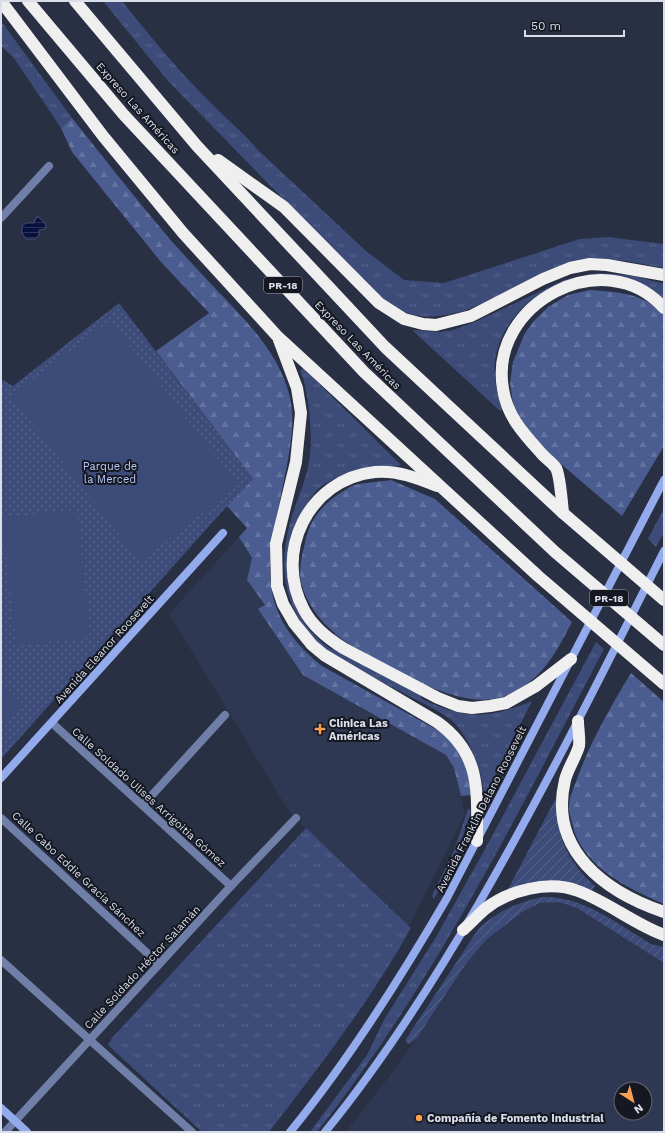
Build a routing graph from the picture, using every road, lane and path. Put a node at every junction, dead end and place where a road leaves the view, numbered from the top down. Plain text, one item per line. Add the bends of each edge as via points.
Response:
1 (1, 1) edge
2 (28, 1) edge
3 (75, 1) edge
4 (197, 146) junction
5 (49, 166) dead end
6 (1, 218) edge
7 (664, 275) edge
8 (664, 308) edge
9 (278, 337) junction
10 (664, 480) edge
11 (442, 487) junction
12 (563, 513) junction
13 (223, 533) dead end
14 (664, 551) edge
15 (658, 590) edge
16 (664, 600) edge
17 (664, 645) edge
18 (571, 659) junction
19 (664, 684) edge
20 (225, 715) dead end
21 (578, 721) junction
22 (52, 723) junction
23 (1, 778) edge
24 (143, 805) junction
25 (1, 818) edge
26 (296, 818) dead end
27 (477, 841) junction
28 (231, 886) junction
29 (664, 912) edge
30 (463, 930) junction
31 (664, 935) edge
32 (1, 960) edge
33 (160, 964) junction
34 (89, 1040) junction
35 (1, 1108) edge
36 (15, 1121) junction
37 (5, 1132) edge
38 (27, 1132) edge
39 (192, 1132) edge
40 (290, 1132) edge
41 (325, 1132) edge

1 - 9 highway via 108,142 183,233
2 - 17 highway, Expreso Las Américas / PR-18 via 124,115 364,372 555,552
3 - 4 highway, Expreso Las Américas / PR-18
4 - 7 highway via 284,207 380,303 404,319 436,325 471,316 543,279 570,268 590,264
4 - 12 highway, Expreso Las Américas / PR-18 via 385,347
5 - 6 street
8 - 12 highway via 650,296 630,285 590,280 553,292 537,302 515,327 503,356 503,388 510,412 520,430 556,468
9 - 11 highway
9 - 27 highway via 297,388 301,413 296,462 276,544 277,586 283,604 294,624 324,656 451,732 468,757 477,785
10 - 18 main road, Avenida Franklin Delano Roosevelt
11 - 18 highway via 402,474 375,472 346,479 321,495 301,526 294,557 295,588 308,618 323,634 343,648 458,706 478,707 506,703 536,686
11 - 19 highway via 538,576
12 - 15 highway, Expreso Las Américas / PR-18
13 - 22 main road, Avenida Eleanor Roosevelt
14 - 21 main road
15 - 16 highway, Expreso Las Américas / PR-18
18 - 27 main road, Avenida Franklin Delano Roosevelt
20 - 24 street
21 - 29 highway via 579,745 565,780 564,790 563,812 567,836 580,859 600,879 631,898
21 - 30 main road via 510,850
22 - 23 main road, Avenida Eleanor Roosevelt
22 - 24 street, Calle Soldado Ulises Arrigoitia Gómez
24 - 28 street, Calle Soldado Ulises Arrigoitia Gómez
25 - 33 street, Calle Cabo Eddie Gracia Sánchez
26 - 28 street, Calle Soldado Héctor Salamán
27 - 40 main road, Avenida Franklin Delano Roosevelt via 417,950 345,1058
28 - 33 street, Calle Soldado Héctor Salamán
30 - 31 highway via 486,908 508,896 556,887 579,891
30 - 41 main road via 410,1017
32 - 34 street
33 - 34 street, Calle Soldado Héctor Salamán
34 - 36 street, Calle Soldado Héctor Salamán
34 - 39 street
35 - 36 main road
36 - 37 street, Calle Soldado Héctor Salamán
36 - 38 main road

